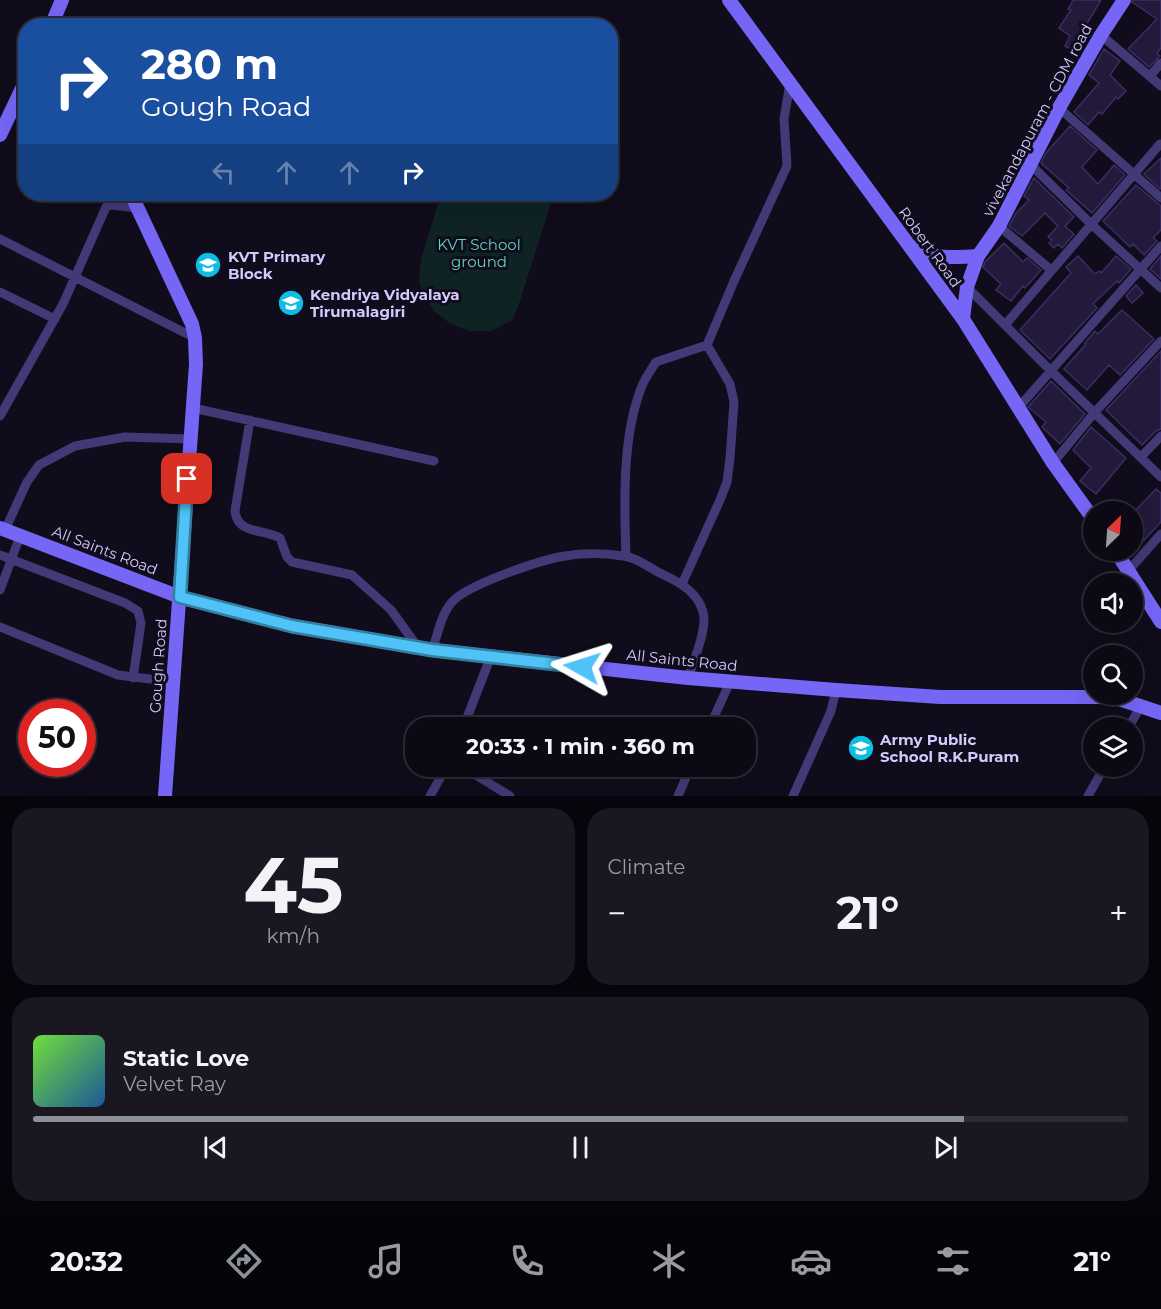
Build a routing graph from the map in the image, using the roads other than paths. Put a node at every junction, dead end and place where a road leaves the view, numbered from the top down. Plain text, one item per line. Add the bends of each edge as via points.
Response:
1 (63, 0) edge
2 (729, 0) edge
3 (1124, 0) edge
4 (55, 18) edge
5 (1101, 35) junction
6 (1161, 63) edge
7 (1150, 76) junction
8 (790, 83) junction
9 (1161, 86) edge
10 (18, 97) edge
11 (1059, 108) junction
12 (0, 135) edge
13 (1160, 144) edge
14 (1030, 164) junction
15 (1135, 174) junction
16 (1161, 198) edge
17 (134, 201) edge
18 (138, 208) junction
19 (1090, 223) junction
20 (999, 226) junction
21 (0, 239) edge
22 (907, 245) junction
23 (1161, 246) edge
24 (978, 256) junction
25 (1052, 270) junction
26 (1141, 270) junction
27 (76, 277) junction
28 (967, 287) junction
29 (1161, 288) edge
30 (0, 292) edge
31 (55, 319) junction
32 (963, 319) junction
33 (1005, 324) junction
34 (195, 338) junction
35 (1161, 341) edge
36 (707, 345) junction
37 (1051, 371) junction
38 (193, 408) junction
39 (1018, 408) junction
40 (1095, 412) junction
41 (0, 416) edge
42 (250, 420) junction
43 (1161, 436) edge
44 (190, 439) junction
45 (1141, 457) junction
46 (434, 461) dead end
47 (1053, 463) junction
48 (1161, 477) edge
49 (1083, 505) edge
50 (2, 529) edge
51 (1161, 534) edge
52 (20, 536) junction
53 (0, 555) edge
54 (626, 556) junction
55 (11, 559) junction
56 (1123, 561) edge
57 (1129, 570) junction
58 (682, 584) junction
59 (0, 590) edge
60 (180, 597) junction
61 (1161, 622) edge
62 (0, 627) edge
63 (417, 646) junction
64 (432, 650) junction
65 (491, 656) junction
66 (133, 678) junction
67 (688, 678) junction
68 (174, 682) junction
69 (730, 682) junction
70 (836, 690) junction
71 (1141, 706) junction
72 (1161, 713) edge
73 (467, 717) edge
74 (714, 717) edge
75 (1134, 717) edge
76 (441, 777) edge
77 (479, 777) edge
78 (686, 777) edge
79 (1099, 777) edge
80 (165, 796) edge
81 (430, 796) edge
82 (510, 796) edge
83 (678, 796) edge
84 (793, 796) edge
85 (1088, 796) edge

1 - 4 street
2 - 8 street, Robert Road
3 - 5 street, vivekandapuram - CDM road
5 - 7 street
5 - 11 street, vivekandapuram - CDM road
6 - 7 street
7 - 9 street
8 - 22 street, Robert Road
8 - 36 street via 784,119 787,166
10 - 12 street
11 - 14 street, vivekandapuram - CDM road
11 - 15 street
13 - 15 street
14 - 19 street
14 - 20 street, vivekandapuram - CDM road
15 - 16 street
15 - 19 street
17 - 18 street, Gough Road
18 - 27 street via 106,207
18 - 34 street, Gough Road via 187,311
19 - 25 street
19 - 26 street
20 - 24 street, vivekandapuram - CDM road
20 - 25 street
21 - 27 street
22 - 24 street via 925,255 946,259
22 - 32 street, Robert Road
23 - 26 street
24 - 28 street, vivekandapuram - CDM road
25 - 33 street
26 - 29 street
26 - 37 street
27 - 31 street
27 - 34 street
28 - 32 street, vivekandapuram - CDM road
28 - 33 street
30 - 31 street
31 - 41 street
32 - 39 street, Robert Road
33 - 37 street
34 - 38 street, Gough Road
35 - 40 street
36 - 54 street via 656,362 642,385 629,438 624,497
36 - 58 street via 730,384 734,402 730,458 720,500
37 - 39 street
37 - 40 street
38 - 42 street
38 - 44 street, Gough Road
39 - 47 street, Robert Road
40 - 45 street
40 - 47 street
42 - 46 street
42 - 63 street via 236,520 246,528 280,538 292,562 352,575 391,610
43 - 45 street
44 - 50 street via 125,437 75,446 39,465
44 - 60 street, Gough Road
45 - 48 street
47 - 49 street, Robert Road
50 - 52 street, All Saints Road
51 - 57 street
52 - 55 street
52 - 60 street, All Saints Road
53 - 55 street
54 - 58 street
54 - 64 street via 559,557 469,590 447,609
55 - 59 street
55 - 66 street via 138,611 141,623
56 - 57 street
57 - 61 street
58 - 67 street via 704,614
60 - 63 street, All Saints Road via 292,626
60 - 68 street, Gough Road
62 - 66 street
63 - 64 street, All Saints Road
64 - 65 street, All Saints Road
65 - 67 street, All Saints Road
65 - 73 street
66 - 68 street
67 - 69 street, All Saints Road
68 - 80 street, Gough Road
69 - 70 street, All Saints Road
69 - 74 street
70 - 71 street, All Saints Road via 940,697 1113,697
70 - 84 street via 831,711
71 - 72 street, All Saints Road
71 - 75 street
76 - 81 street
77 - 82 street
78 - 83 street
79 - 85 street

